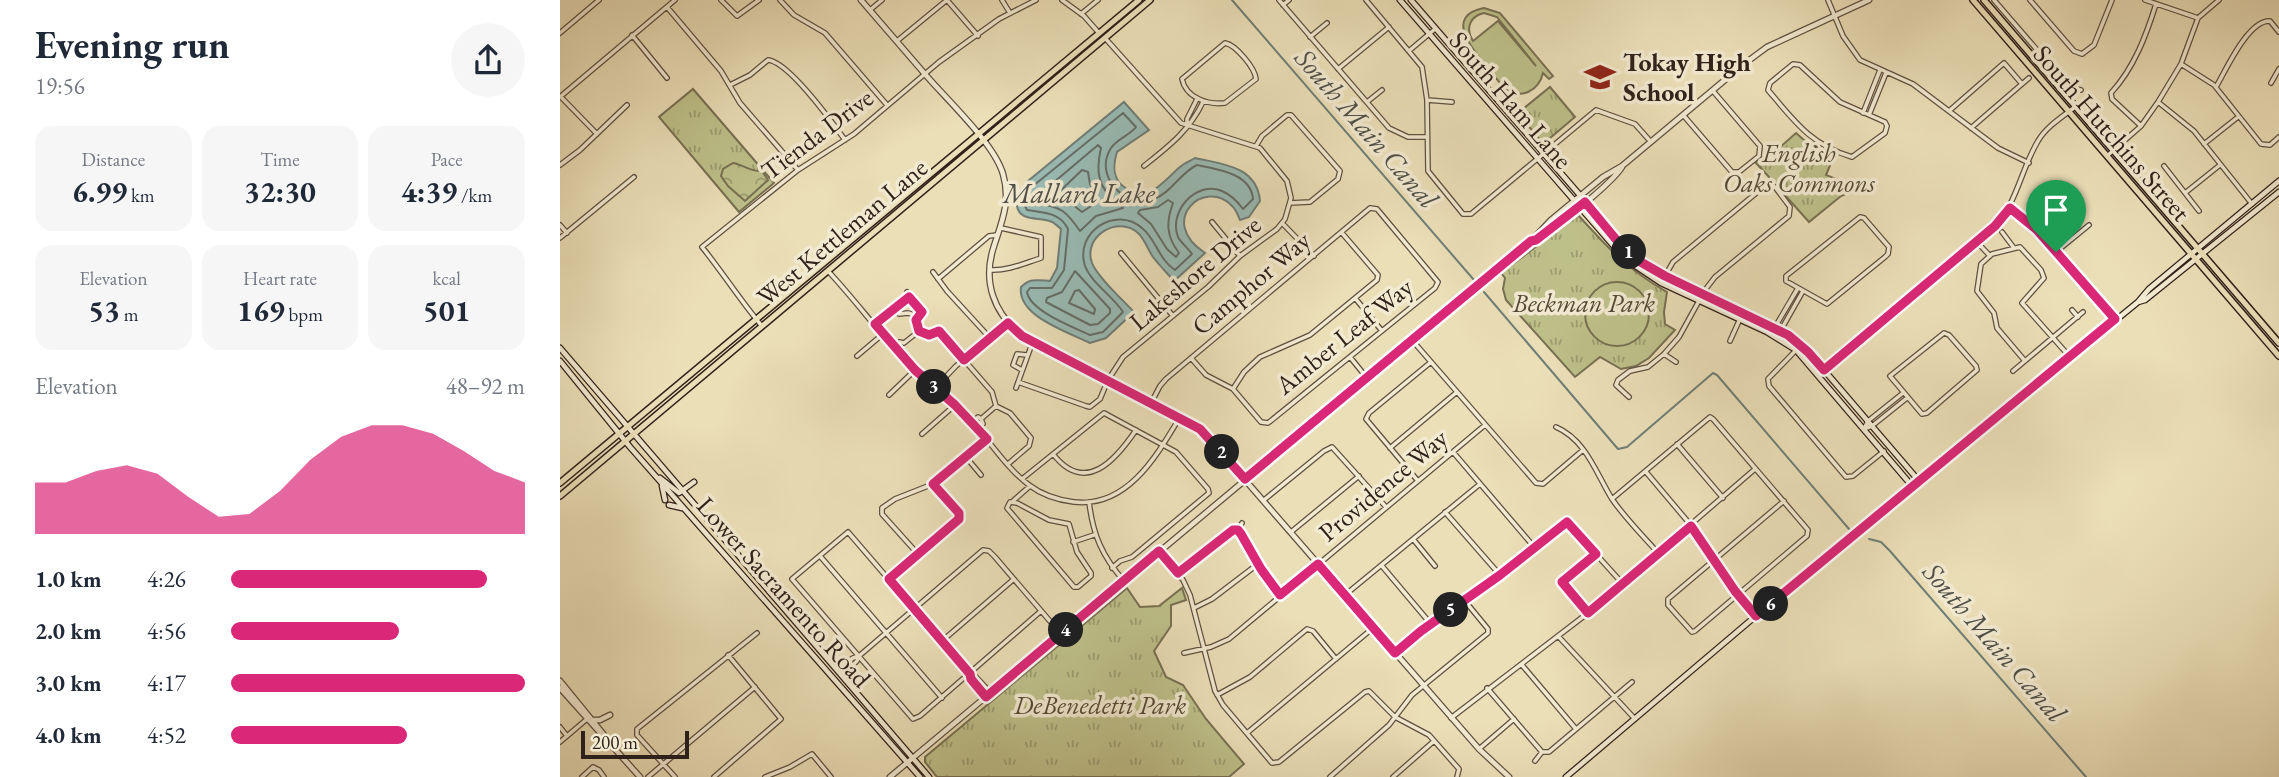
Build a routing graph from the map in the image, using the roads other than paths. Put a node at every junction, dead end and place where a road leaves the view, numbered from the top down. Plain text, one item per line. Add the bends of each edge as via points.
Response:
1 (599, 0) edge
2 (675, 0) edge
3 (721, 0) edge
4 (760, 0) edge
5 (780, 0) edge
6 (861, 0) edge
7 (883, 0) edge
8 (947, 0) edge
9 (1002, 0) edge
10 (1036, 0) edge
11 (1062, 0) edge
12 (1098, 0) edge
13 (1150, 0) edge
14 (1279, 0) edge
15 (1289, 0) edge
16 (1366, 0) edge
17 (1400, 0) edge
18 (1411, 0) edge
19 (1828, 0) edge
20 (1868, 0) edge
21 (1973, 0) edge
22 (1984, 0) edge
23 (1994, 0) edge
24 (2030, 0) edge
25 (2112, 0) edge
26 (2145, 0) edge
27 (2219, 0) edge
28 (1137, 2) edge
29 (2156, 4) junction
30 (1283, 5) junction
31 (667, 7) junction
32 (870, 10) junction
33 (1010, 13) junction
34 (1081, 14) junction
35 (1835, 17) junction
36 (2198, 18) junction
37 (1326, 23) dead end
38 (1389, 27) junction
39 (1435, 29) junction
40 (2279, 32) edge
41 (560, 33) edge
42 (1099, 33) junction
43 (1429, 34) junction
44 (632, 35) junction
45 (978, 36) junction
46 (1310, 37) junction
47 (1105, 38) junction
48 (897, 41) junction
49 (1409, 50) junction
50 (2181, 64) junction
51 (1068, 69) junction
52 (1338, 69) junction
53 (2279, 69) edge
54 (1880, 70) junction
55 (1886, 73) junction
56 (924, 74) junction
57 (667, 78) dead end
58 (2029, 78) dead end
59 (2271, 83) dead end
60 (2022, 84) junction
61 (730, 86) junction
62 (2216, 87) junction
63 (1382, 90) dead end
64 (2081, 90) dead end
65 (1713, 91) junction
66 (560, 97) edge
67 (1197, 98) junction
68 (1427, 100) junction
69 (1203, 101) junction
70 (1367, 102) junction
71 (1452, 102) dead end
72 (2158, 103) junction
73 (627, 105) dead end
74 (887, 106) junction
75 (2074, 107) junction
76 (1949, 111) junction
77 (2068, 112) junction
78 (1863, 113) junction
79 (1869, 115) junction
80 (1684, 116) junction
81 (2239, 116) junction
82 (1187, 126) junction
83 (2141, 126) junction
84 (1971, 128) junction
85 (597, 134) junction
86 (1427, 136) junction
87 (2279, 137) edge
88 (980, 138) junction
89 (845, 140) junction
90 (1651, 142) junction
91 (2204, 144) junction
92 (1256, 146) junction
93 (2112, 151) junction
94 (1543, 154) junction
95 (2107, 156) junction
96 (1537, 159) junction
97 (2029, 163) junction
98 (2220, 164) junction
99 (560, 165) edge
100 (1144, 166) dead end
101 (1622, 166) junction
102 (2164, 166) dead end
103 (798, 170) junction
104 (634, 177) dead end
105 (2279, 181) edge
106 (2279, 192) edge
107 (2185, 193) junction
108 (1580, 197) junction
109 (1574, 201) junction
110 (1585, 202) junction
111 (1290, 203) junction
112 (2252, 204) junction
113 (1579, 206) junction
114 (2010, 208) junction
115 (2199, 211) dead end
116 (1212, 222) dead end
117 (1283, 224) junction
118 (560, 225) edge
119 (2089, 225) dead end
120 (1001, 228) junction
121 (2002, 232) dead end
122 (567, 233) junction
123 (1342, 233) junction
124 (998, 235) junction
125 (560, 238) edge
126 (1531, 241) junction
127 (1977, 241) junction
128 (2014, 248) junction
129 (2200, 251) junction
130 (2056, 252) junction
131 (1121, 253) dead end
132 (1240, 256) junction
133 (1314, 256) junction
134 (1990, 256) junction
135 (2193, 257) junction
136 (990, 270) junction
137 (828, 271) junction
138 (933, 272) dead end
139 (1665, 276) junction
140 (938, 279) junction
141 (1438, 283) joint
142 (1798, 288) junction
143 (1803, 291) junction
144 (1703, 294) junction
145 (1355, 298) junction
146 (1699, 301) junction
147 (892, 310) junction
148 (2072, 310) dead end
149 (2083, 312) dead end
150 (918, 316) junction
151 (1173, 316) junction
152 (2078, 317) junction
153 (755, 319) junction
154 (2115, 319) junction
155 (1739, 321) junction
156 (1008, 323) junction
157 (875, 324) junction
158 (761, 325) junction
159 (1778, 330) junction
160 (919, 331) junction
161 (1382, 331) junction
162 (883, 334) junction
163 (1771, 334) junction
164 (1777, 337) junction
165 (990, 338) junction
166 (2053, 338) junction
167 (1412, 340) junction
168 (1032, 341) junction
169 (1730, 341) dead end
170 (904, 343) junction
171 (2279, 343) edge
172 (1801, 345) junction
173 (894, 346) junction
174 (560, 348) edge
175 (1796, 351) junction
176 (900, 354) junction
177 (1664, 354) junction
178 (1027, 355) junction
179 (857, 356) dead end
180 (2070, 356) junction
181 (2279, 356) edge
182 (1350, 357) junction
183 (1191, 358) junction
184 (964, 360) junction
185 (560, 361) edge
186 (2025, 361) junction
187 (1431, 362) junction
188 (1676, 362) dead end
189 (915, 370) junction
190 (1022, 370) junction
191 (1824, 370) junction
192 (2013, 371) dead end
193 (1818, 374) junction
194 (1367, 378) junction
195 (1108, 380) junction
196 (1018, 382) junction
197 (935, 388) junction
198 (1016, 388) dead end
199 (1233, 389) junction
200 (1457, 392) junction
201 (1903, 393) junction
202 (889, 395) dead end
203 (1629, 397) dead end
204 (1907, 398) junction
205 (1151, 403) junction
206 (955, 405) junction
207 (996, 407) junction
208 (1180, 417) junction
209 (981, 419) junction
210 (1868, 421) junction
211 (972, 422) junction
212 (1485, 425) junction
213 (1872, 426) junction
214 (627, 427) junction
215 (1556, 427) dead end
216 (978, 429) junction
217 (1864, 429) junction
218 (1136, 430) junction
219 (922, 433) dead end
220 (619, 434) junction
221 (633, 435) junction
222 (987, 439) junction
223 (625, 441) junction
224 (1163, 444) junction
225 (1677, 444) junction
226 (1390, 448) junction
227 (1583, 450) junction
228 (1884, 451) junction
229 (1453, 452) junction
230 (1053, 454) junction
231 (966, 457) junction
232 (1008, 464) junction
233 (1755, 468) junction
234 (1646, 472) junction
235 (981, 475) dead end
236 (1359, 476) junction
237 (656, 477) junction
238 (1022, 479) junction
239 (1245, 479) junction
240 (1418, 481) junction
241 (1919, 481) junction
242 (694, 482) dead end
243 (560, 483) edge
244 (933, 484) junction
245 (1480, 484) junction
246 (1030, 486) junction
247 (1912, 486) junction
248 (683, 491) junction
249 (560, 496) edge
250 (1723, 498) junction
251 (665, 499) dead end
252 (1612, 499) junction
253 (1264, 500) junction
254 (1784, 501) junction
255 (1012, 502) junction
256 (1089, 502) junction
257 (669, 505) dead end
258 (1386, 507) junction
259 (687, 512) junction
260 (1445, 512) junction
261 (1242, 523) dead end
262 (1691, 526) junction
263 (1238, 530) junction
264 (1291, 532) junction
265 (1094, 535) junction
266 (1413, 539) junction
267 (1073, 542) junction
268 (1535, 548) junction
269 (1159, 551) junction
270 (917, 553) junction
271 (1596, 554) junction
272 (1659, 554) junction
273 (820, 555) junction
274 (1716, 560) junction
275 (1258, 564) junction
276 (1318, 564) junction
277 (1382, 566) junction
278 (1435, 566) dead end
279 (1112, 568) junction
280 (1178, 573) junction
281 (1500, 575) junction
282 (889, 579) junction
283 (1014, 579) junction
284 (1124, 581) junction
285 (1623, 584) junction
286 (1280, 595) junction
287 (1345, 595) junction
288 (1738, 595) junction
289 (1465, 601) junction
290 (1194, 608) junction
291 (915, 609) junction
292 (1041, 611) junction
293 (1588, 613) junction
294 (1756, 616) junction
295 (1430, 624) junction
296 (1373, 628) junction
297 (757, 633) dead end
298 (887, 633) junction
299 (1061, 634) junction
300 (1558, 636) junction
301 (942, 641) junction
302 (1205, 648) junction
303 (1184, 653) dead end
304 (1395, 653) junction
305 (728, 655) junction
306 (859, 656) junction
307 (1336, 659) junction
308 (1522, 665) junction
309 (839, 673) junction
310 (970, 674) junction
311 (560, 681) edge
312 (1632, 682) dead end
313 (1423, 685) junction
314 (560, 688) edge
315 (755, 688) junction
316 (1488, 688) junction
317 (988, 695) junction
318 (1217, 695) junction
319 (1615, 696) junction
320 (942, 698) junction
321 (1395, 717) junction
322 (589, 718) junction
323 (1451, 718) junction
324 (1514, 719) junction
325 (1635, 719) junction
326 (560, 727) edge
327 (1576, 729) junction
328 (603, 733) junction
329 (1247, 733) junction
330 (567, 736) junction
331 (1434, 741) junction
332 (560, 742) edge
333 (1479, 749) junction
334 (1542, 752) junction
335 (912, 758) junction
336 (1535, 761) dead end
337 (907, 762) junction
338 (663, 764) junction
339 (719, 771) junction
340 (1336, 772) junction
341 (1458, 775) edge
342 (582, 777) edge
343 (604, 777) edge
344 (640, 777) edge
345 (648, 777) edge
346 (675, 777) edge
347 (714, 777) edge
348 (724, 777) edge
349 (765, 777) edge
350 (831, 777) edge
351 (890, 777) edge
352 (920, 777) edge
353 (929, 777) edge
354 (1330, 777) edge
355 (1340, 777) edge
356 (1392, 777) edge
357 (1509, 777) edge
358 (1566, 777) edge

1 - 41 street
2 - 31 street
3 - 4 street via 737,16
5 - 74 street via 794,15 828,36
6 - 32 main road
7 - 32 street
8 - 45 street
8 - 48 street
9 - 33 street
10 - 33 street, Tienda Drive
11 - 34 street
12 - 34 street
13 - 47 main road, West Kettleman Lane
14 - 30 street
15 - 30 street
16 - 38 street
17 - 43 main road, South Ham Lane
18 - 39 main road, South Ham Lane
19 - 35 street
20 - 35 main road
21 - 77 main road, South Hutchins Street
22 - 75 main road, South Hutchins Street
23 - 64 street via 2070,88
24 - 25 street via 2074,51 2082,54 2094,45
26 - 29 street
27 - 36 street
28 - 42 main road, West Kettleman Lane
28 - 47 main road
29 - 36 street
29 - 83 street via 2136,56 2111,93
30 - 46 street
31 - 44 street
31 - 61 street
32 - 48 main road
33 - 45 street, Tienda Drive
34 - 42 street
35 - 54 street via 1854,54
35 - 65 main road via 1778,40
36 - 50 street
37 - 46 street
38 - 49 street
38 - 52 street
39 - 43 street
39 - 94 main road, South Ham Lane
40 - 62 street via 2267,20 2251,30
42 - 51 main road
42 - 88 main road, West Kettleman Lane
43 - 49 street
43 - 96 main road, South Ham Lane
44 - 57 street
44 - 66 street
45 - 56 street, Tienda Drive
46 - 52 street
47 - 51 main road, West Kettleman Lane
47 - 82 street via 1174,118
48 - 56 main road
49 - 68 street via 1424,74
50 - 62 street
50 - 72 street
51 - 88 main road, West Kettleman Lane
52 - 70 street
53 - 59 street
54 - 55 street
54 - 78 street
55 - 76 street via 1913,84
55 - 79 street
56 - 74 street, Tienda Drive
56 - 88 main road
58 - 60 street
60 - 76 street via 2004,63
60 - 84 street
61 - 89 street via 771,60 794,78
61 - 103 street
62 - 81 street
63 - 70 street
65 - 80 main road
65 - 80 street via 1760,146 1759,156 1738,173 1732,172
66 - 85 street
67 - 69 street
67 - 69 street via 1182,79 1230,43 1256,79 1229,101
67 - 82 street
68 - 71 street
68 - 86 street
69 - 82 street
70 - 86 street via 1395,132
72 - 83 street
72 - 91 street
73 - 85 street
74 - 89 street, Tienda Drive
75 - 77 street
75 - 93 main road, South Hutchins Street
76 - 84 street
77 - 95 main road, South Hutchins Street
77 - 97 street via 2043,134
78 - 79 street
78 - 79 street via 1840,102 1800,65 1793,64 1768,87 1806,134 1850,157 1889,126
80 - 90 main road
81 - 87 street via 2261,144
81 - 91 street
82 - 92 street
82 - 100 street
83 - 93 street
84 - 97 street
85 - 99 street
86 - 96 street via 1430,176 1466,216
88 - 120 main road via 1005,181 1007,203
88 - 137 main road, West Kettleman Lane
88 - 153 main road, West Kettleman Lane
89 - 103 street, Tienda Drive
90 - 94 street via 1635,124 1596,110
90 - 101 main road
91 - 98 street
92 - 111 street, Lakeshore Drive via 1287,181
92 - 111 street via 1262,136 1291,115 1340,171 1338,179 1310,202
93 - 95 street
93 - 129 main road, South Hutchins Street
94 - 96 street
94 - 108 main road, South Ham Lane
95 - 135 main road, South Hutchins Street
96 - 109 main road, South Ham Lane
97 - 114 street
98 - 107 street
98 - 112 street
101 - 108 main road
101 - 110 main road
102 - 107 street
103 - 153 street, Tienda Drive via 702,247
104 - 122 street
105 - 112 main road
106 - 129 main road
107 - 115 street
108 - 109 main road
108 - 110 main road, South Ham Lane
109 - 113 main road, South Ham Lane
109 - 126 main road
110 - 113 main road
110 - 139 main road, South Ham Lane via 1630,253
111 - 117 street, Lakeshore Drive
112 - 129 main road
113 - 126 main road
113 - 146 main road, South Ham Lane via 1625,259 1653,279
114 - 127 street
114 - 130 street
116 - 132 street
117 - 132 street, Lakeshore Drive
117 - 133 street
118 - 122 street
119 - 130 street
120 - 124 main road
120 - 136 street via 1041,237 1041,258 1007,270
121 - 128 street
122 - 125 street
123 - 133 street, Camphor Way
123 - 141 street, Camphor Way via 1374,208
123 - 145 street via 1378,275
124 - 136 main road
124 - 140 street via 989,236
126 - 167 main road
127 - 134 street
127 - 191 street
128 - 134 street
128 - 166 street via 2020,247 2041,270 2044,278 2022,303
129 - 135 main road
129 - 171 main road, South Hutchins Street
130 - 154 street
131 - 151 street
132 - 151 street, Lakeshore Drive
133 - 183 street, Camphor Way
134 - 186 street via 1981,264 1977,291 1994,313 1997,328
135 - 154 main road via 2145,300
135 - 181 main road, South Hutchins Street
136 - 156 main road via 994,302
137 - 157 street
137 - 158 main road, West Kettleman Lane
138 - 140 street
139 - 144 main road, South Ham Lane
139 - 144 street via 1673,262 1766,185 1773,186 1791,214 1715,277
140 - 165 street
141 - 161 street, Amber Leaf Way
142 - 143 street
142 - 143 street via 1782,279 1860,217 1889,247 1885,257 1830,302
142 - 159 street
143 - 159 street
144 - 146 street
144 - 159 main road, South Ham Lane
145 - 161 street
145 - 199 street via 1305,339 1260,357
146 - 155 main road, South Ham Lane
146 - 177 street
147 - 150 street
147 - 150 street via 908,295 922,312
147 - 157 street
148 - 152 street
149 - 152 street
150 - 160 street
151 - 195 street, Lakeshore Drive via 1124,357
152 - 166 street
153 - 158 street, Tienda Drive
153 - 214 main road, West Kettleman Lane
154 - 180 main road
155 - 163 main road, South Ham Lane
155 - 169 street
156 - 165 street
156 - 168 main road
157 - 162 street
158 - 221 main road, West Kettleman Lane
159 - 163 street
159 - 164 street
159 - 172 main road, South Ham Lane
160 - 170 street
160 - 184 street via 929,335 939,331
161 - 182 street, Amber Leaf Way
162 - 173 street
162 - 179 street
163 - 164 main road, South Ham Lane
164 - 175 main road, South Ham Lane
165 - 184 street
166 - 180 street
166 - 186 street
167 - 187 street
167 - 194 main road
168 - 178 street
168 - 195 main road
170 - 173 street
170 - 176 street
172 - 175 street
172 - 191 main road, South Ham Lane
173 - 176 street
174 - 214 main road, Lower Sacramento Road
175 - 193 main road, South Ham Lane
175 - 228 street via 1767,384 1843,474 1853,476
176 - 189 street
177 - 188 street
177 - 203 street via 1618,380 1616,385
178 - 190 street
178 - 190 street via 1017,354 1013,365
180 - 241 main road
182 - 194 street
182 - 199 street, Amber Leaf Way via 1268,423 1262,423
183 - 199 street via 1206,375
183 - 205 street, Camphor Way via 1160,386
184 - 197 street
184 - 207 street via 992,392
185 - 220 main road, Lower Sacramento Road
186 - 192 street
187 - 200 street
187 - 226 street via 1367,416
189 - 197 street
189 - 202 street
190 - 196 street
191 - 193 street
191 - 210 main road, South Ham Lane
193 - 217 main road, South Ham Lane
194 - 239 main road
195 - 196 street, Lakeshore Drive via 1100,399 1089,407
195 - 205 main road
196 - 198 street
197 - 206 street
200 - 212 street
200 - 226 street
201 - 204 street
201 - 204 street via 1891,374 1944,333 1976,366 1975,372 1925,413
201 - 210 street
204 - 213 street
205 - 208 main road
206 - 211 street
206 - 219 street
207 - 209 street
207 - 232 street via 1010,413 1032,440
208 - 224 street
208 - 239 main road via 1206,435
209 - 211 street
209 - 216 street
210 - 213 main road, South Ham Lane
210 - 217 street
211 - 216 street
212 - 227 street via 1539,484
212 - 229 street, Providence Way
213 - 217 street
213 - 241 main road, South Ham Lane
214 - 220 main road, West Kettleman Lane
214 - 221 main road, Lower Sacramento Road
215 - 227 street
216 - 222 street
217 - 228 main road, South Ham Lane
218 - 224 street
218 - 230 street via 1104,413
218 - 230 street via 1118,455 1097,470 1076,473 1063,467
220 - 223 main road, Lower Sacramento Road
220 - 243 main road, West Kettleman Lane
221 - 223 main road, West Kettleman Lane
221 - 248 main road, Lower Sacramento Road
222 - 231 street
222 - 232 street
223 - 237 main road, Lower Sacramento Road
223 - 249 main road, West Kettleman Lane
224 - 256 street via 1128,486
224 - 279 street via 1179,455 1209,493 1132,557
225 - 233 street via 1710,417
225 - 234 street
225 - 250 street
226 - 240 street
227 - 252 street
228 - 247 main road, South Ham Lane
229 - 240 street, Providence Way
229 - 245 street
230 - 238 street
231 - 235 street
231 - 244 street
232 - 238 street
233 - 250 street
233 - 254 street
234 - 252 street
234 - 262 street
236 - 253 street via 1334,447
236 - 258 street
236 - 264 street
237 - 248 main road via 676,492
237 - 251 main road
237 - 259 main road, Lower Sacramento Road
238 - 246 street
239 - 253 main road
239 - 269 main road
240 - 258 street, Providence Way
241 - 247 main road
242 - 248 main road
244 - 270 street via 960,516
244 - 270 street via 894,499 881,511
245 - 260 street
245 - 268 street
246 - 255 street
246 - 256 street via 1064,501
247 - 294 main road
248 - 309 main road, Lower Sacramento Road
250 - 262 street
252 - 272 street
253 - 264 main road
254 - 274 street
254 - 288 street via 1809,533
255 - 267 street via 1069,524
255 - 267 street via 1007,508 1076,588 1091,573
256 - 265 street
257 - 259 main road
258 - 276 street, Providence Way
259 - 337 main road, Lower Sacramento Road via 702,535
260 - 266 street
260 - 281 street
261 - 263 street
262 - 272 street
262 - 274 street
263 - 275 street
263 - 280 street
264 - 276 main road
265 - 267 street
265 - 279 street
266 - 277 street
266 - 278 street
268 - 271 street via 1567,522
268 - 281 street
269 - 280 street
269 - 284 main road
270 - 282 street
271 - 285 street
271 - 293 street via 1562,582
272 - 285 street
273 - 282 street via 848,532
273 - 298 street
273 - 306 street via 792,579
274 - 288 street
274 - 288 street via 1668,599 1668,605 1695,631
275 - 286 street
275 - 290 street
276 - 286 street, Providence Way
276 - 287 main road
277 - 287 street
277 - 295 street
279 - 284 street
280 - 290 street
281 - 289 street
282 - 291 street
283 - 291 street via 986,550
283 - 292 street
283 - 301 street
284 - 299 main road
285 - 293 street
286 - 302 street, Providence Way via 1229,639
287 - 296 main road
288 - 294 street
289 - 295 street
289 - 313 street via 1488,633
290 - 302 street
291 - 298 street
291 - 301 street
292 - 299 street
292 - 310 street
293 - 300 street
294 - 325 main road
295 - 304 street
296 - 304 main road
296 - 307 street
297 - 305 street
298 - 306 street
298 - 320 street
299 - 317 main road
300 - 308 street
300 - 319 street
301 - 310 street
302 - 303 street, Providence Way
302 - 318 street
304 - 313 main road
305 - 315 street
305 - 338 street via 638,729 637,735
306 - 309 street
306 - 320 street via 913,719
307 - 318 street via 1307,629 1251,677
307 - 329 street
308 - 316 street
308 - 327 street
309 - 335 main road, Lower Sacramento Road
310 - 317 street
310 - 320 street
311 - 322 main road
312 - 319 street
313 - 321 street
313 - 323 main road
314 - 322 main road
315 - 338 street
315 - 339 street via 781,719
316 - 323 street
316 - 324 street
317 - 335 main road
318 - 329 street
319 - 325 street
319 - 327 street
321 - 329 street via 1371,692 1365,692 1276,764
321 - 331 street
321 - 340 street
322 - 328 main road
322 - 328 main road via 598,721 610,715 600,724
322 - 330 street
323 - 333 main road
324 - 333 street
324 - 334 street
325 - 358 main road
326 - 330 street
327 - 334 street via 1549,752
328 - 344 main road
330 - 332 street
331 - 341 street
331 - 356 street
333 - 357 main road
334 - 336 street
335 - 337 main road
335 - 353 main road, Lower Sacramento Road
337 - 351 main road
337 - 352 main road, Lower Sacramento Road
338 - 345 street
338 - 346 street
339 - 347 street
339 - 348 street
340 - 354 street
340 - 355 street
342 - 343 street via 596,767
349 - 350 street via 812,754

